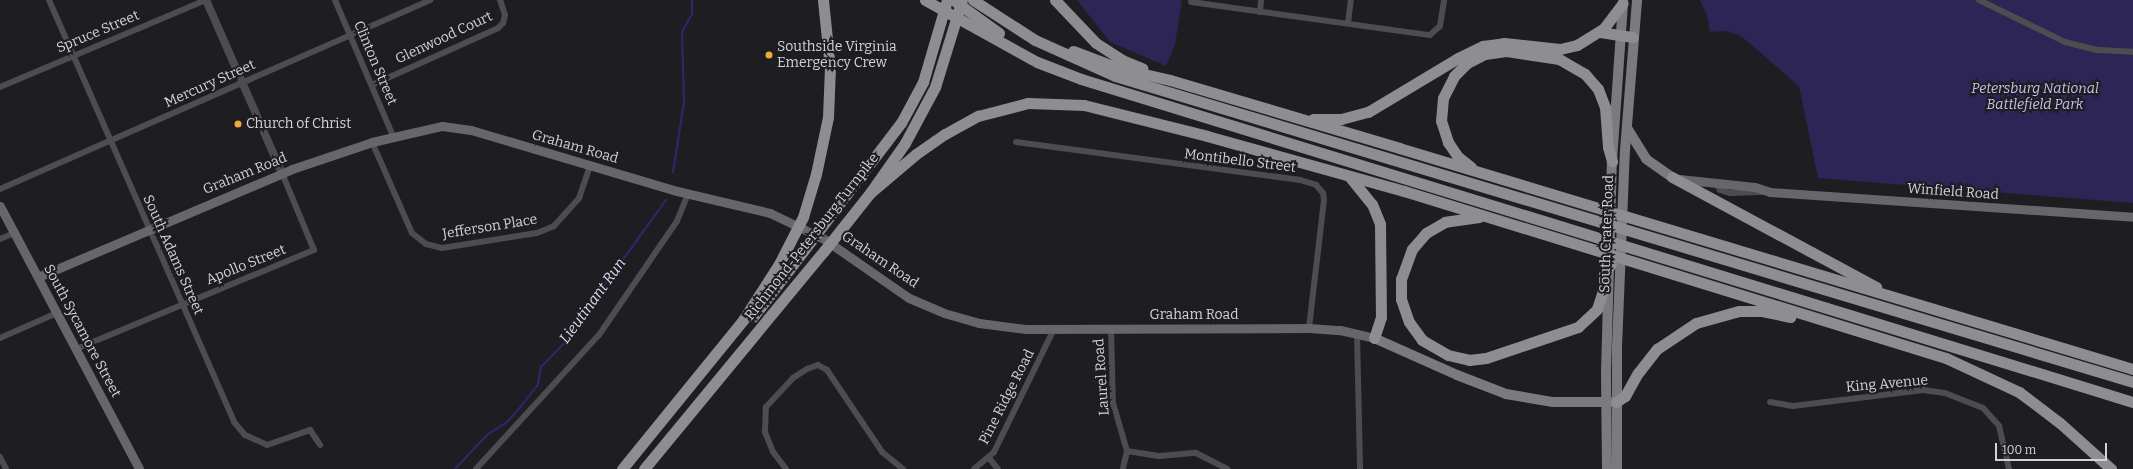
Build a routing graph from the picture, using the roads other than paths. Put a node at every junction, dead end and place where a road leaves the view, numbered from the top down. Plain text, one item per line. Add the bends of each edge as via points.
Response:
1 (49, 0) edge
2 (206, 0) edge
3 (335, 0) edge
4 (430, 0) edge
5 (500, 0) edge
6 (823, 0) edge
7 (925, 0) edge
8 (947, 0) edge
9 (954, 0) edge
10 (962, 0) edge
11 (1055, 0) edge
12 (1261, 0) edge
13 (1351, 0) edge
14 (1637, 0) edge
15 (1979, 0) edge
16 (1444, 1) edge
17 (1191, 2) dead end
18 (1623, 2) edge
19 (977, 3) edge
20 (1260, 12) junction
21 (1003, 21) junction
22 (1348, 23) junction
23 (1600, 32) junction
24 (350, 35) junction
25 (1620, 36) junction
26 (1634, 37) junction
27 (2133, 52) edge
28 (74, 55) junction
29 (1081, 79) junction
30 (1170, 80) junction
31 (242, 83) junction
32 (372, 85) junction
33 (0, 87) edge
34 (1161, 105) junction
35 (1294, 118) junction
36 (1626, 127) junction
37 (393, 136) junction
38 (111, 140) junction
39 (372, 142) junction
40 (1016, 142) dead end
41 (1612, 161) junction
42 (1299, 162) junction
43 (590, 166) junction
44 (282, 173) junction
45 (1486, 174) junction
46 (1348, 175) junction
47 (1672, 177) junction
48 (0, 188) edge
49 (870, 192) junction
50 (688, 194) junction
51 (0, 206) edge
52 (1487, 216) junction
53 (2133, 217) edge
54 (149, 229) junction
55 (14, 232) junction
56 (0, 239) edge
57 (1611, 264) junction
58 (38, 277) junction
59 (1896, 298) junction
60 (181, 304) junction
61 (57, 313) junction
62 (1309, 328) junction
63 (1848, 328) junction
64 (1054, 329) junction
65 (1111, 329) junction
66 (1357, 334) junction
67 (0, 338) edge
68 (1374, 338) junction
69 (721, 348) junction
70 (76, 349) junction
71 (2133, 369) edge
72 (2133, 382) edge
73 (1611, 402) junction
74 (1770, 402) dead end
75 (2133, 402) edge
76 (320, 445) dead end
77 (1127, 451) junction
78 (0, 457) edge
79 (989, 458) junction
80 (6, 469) edge
81 (139, 469) edge
82 (476, 469) edge
83 (622, 469) edge
84 (644, 469) edge
85 (786, 469) edge
86 (903, 469) edge
87 (974, 469) edge
88 (998, 469) edge
89 (1123, 469) edge
90 (1227, 469) edge
91 (1360, 469) edge
92 (1607, 469) edge
93 (1617, 469) edge
94 (2009, 469) edge
95 (2111, 469) edge

1 - 28 street, South Adams Street
2 - 28 street, Spruce Street
2 - 31 street
3 - 24 street, Clinton Street
4 - 24 street, Mercury Street
5 - 32 street, Glenwood Court via 505,11 504,23 494,30
6 - 69 highway, Richmond-Petersburg Turnpike via 829,40 828,109 822,149 803,216 764,289
7 - 29 highway via 1037,62
8 - 69 highway via 931,60 916,98 882,151 749,323
9 - 29 highway via 970,14 1024,49
10 - 49 highway, Richmond-Petersburg Turnpike via 945,61 924,109
11 - 30 highway via 1086,33 1110,53
12 - 20 street
13 - 22 street
14 - 26 main road, South Crater Road
15 - 27 street via 2065,42 2098,50
16 - 22 street via 1440,26 1430,35
17 - 20 street
18 - 23 highway
18 - 25 main road, South Crater Road
19 - 21 highway
20 - 22 street
21 - 30 highway via 1023,26 1060,45 1118,68
21 - 72 highway via 1058,52 1115,76
23 - 25 highway
23 - 35 highway via 1576,45 1560,49 1504,43 1484,46 1458,58 1368,112 1341,119
24 - 31 street, Mercury Street
24 - 32 street, Clinton Street
25 - 26 highway
25 - 41 main road, South Crater Road
26 - 36 main road, South Crater Road
28 - 33 street, Spruce Street
28 - 38 street, South Adams Street
29 - 34 highway
30 - 35 highway
31 - 38 street, Mercury Street
31 - 44 street
32 - 37 street, Clinton Street
34 - 42 highway
34 - 75 highway
35 - 45 highway
36 - 47 main road, Winfield Road via 1646,159
36 - 73 main road, South Crater Road
37 - 39 main road, Graham Road
37 - 43 main road, Graham Road via 430,127 454,126
38 - 48 street, Mercury Street
38 - 54 street, South Adams Street
39 - 43 street, Jefferson Place via 410,230 426,244 442,248 537,233 550,228 562,220 578,198
39 - 44 main road, Graham Road
40 - 62 street, Montibello Street via 1286,178 1316,185 1324,200
41 - 45 highway via 1608,147 1605,107 1598,89 1585,74 1570,64 1552,57 1496,51 1474,59 1460,68 1449,85 1441,110 1444,131 1453,151 1464,162
41 - 57 main road, South Crater Road
42 - 46 highway
42 - 49 highway via 1084,105 1034,103 991,111 962,124 916,154
43 - 50 main road, Graham Road
44 - 54 main road, Graham Road
44 - 60 street, Apollo Street via 314,250
45 - 59 highway
46 - 52 highway
46 - 68 highway via 1372,204 1380,224 1381,317
47 - 53 main road, Winfield Road via 1755,187 1770,192
47 - 59 highway
49 - 84 highway, Richmond-Petersburg Turnpike
50 - 64 main road, Graham Road via 747,206 792,222 852,257 909,298 944,314 1002,327
50 - 82 street via 677,221 599,335 530,414
51 - 55 main road, South Sycamore Street
52 - 57 highway via 1457,219 1435,227 1417,242 1403,268 1401,299 1409,322 1422,340 1448,355 1469,360 1486,358 1578,327 1597,309 1604,288 1604,274
52 - 63 highway
54 - 58 main road, Graham Road
54 - 60 street, South Adams Street
55 - 56 street
55 - 58 main road, South Sycamore Street
57 - 73 main road, South Crater Road
58 - 61 main road, South Sycamore Street
59 - 71 highway
60 - 70 street, Apollo Street
60 - 76 street, South Adams Street via 239,429 252,439 267,445 310,430
61 - 67 street
61 - 70 main road, South Sycamore Street
62 - 65 main road, Graham Road
62 - 66 main road, Graham Road
63 - 73 highway via 1762,311 1739,311 1711,317 1682,330 1657,349 1638,372 1625,396
63 - 95 highway via 1946,358 2000,381 2034,402
64 - 65 main road, Graham Road
64 - 79 street, Pine Ridge Road via 1014,413
65 - 77 street, Laurel Road via 1113,403
66 - 68 main road, Graham Road
66 - 91 street
68 - 73 main road, Graham Road via 1506,394 1554,402
69 - 83 highway, Richmond-Petersburg Turnpike
70 - 81 main road, South Sycamore Street
73 - 92 main road, South Crater Road
73 - 93 main road, South Crater Road
74 - 94 street, King Avenue via 1793,406 1924,390 1945,394 1983,408 1999,426
77 - 89 street, Laurel Road
77 - 90 street via 1159,456 1196,453
78 - 80 street
79 - 87 street, Pine Ridge Road
79 - 88 street
85 - 86 street via 773,452 765,432 766,407 781,389 807,369 818,365 830,375 875,444

